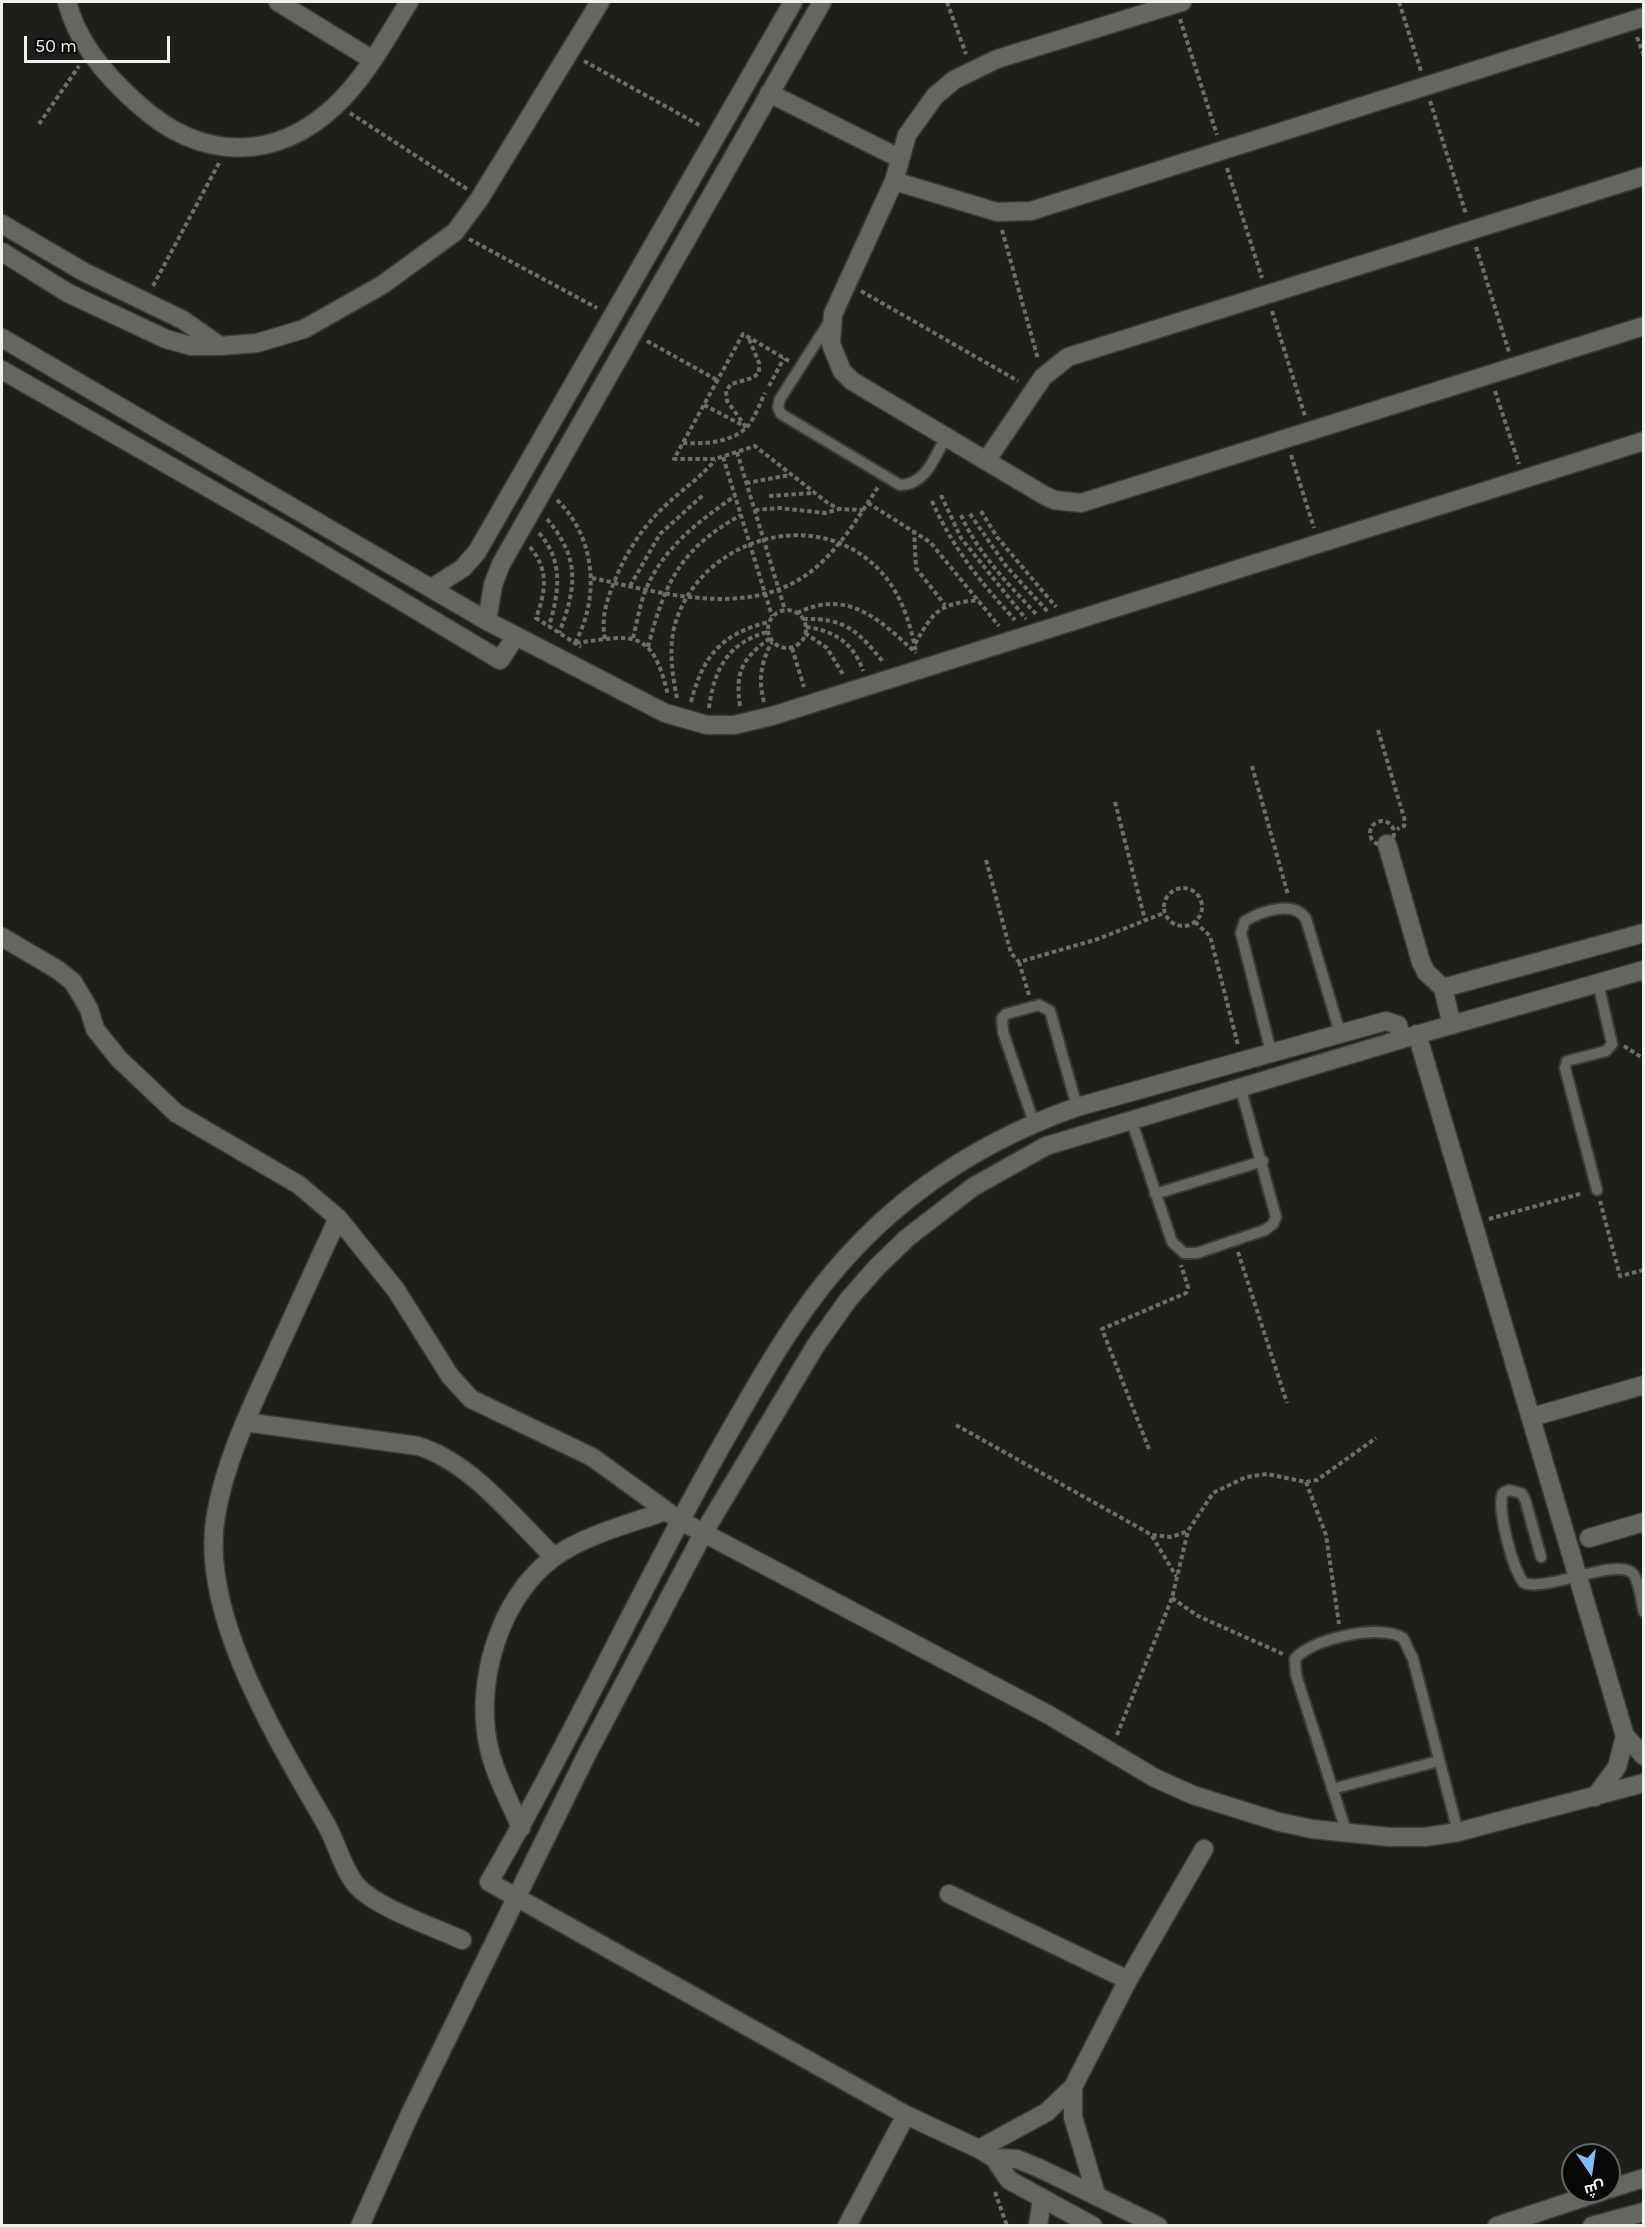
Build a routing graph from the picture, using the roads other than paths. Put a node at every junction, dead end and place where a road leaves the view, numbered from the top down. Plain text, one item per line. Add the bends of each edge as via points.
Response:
1 (67, 2) edge
2 (278, 2) edge
3 (408, 2) edge
4 (600, 2) edge
5 (793, 2) edge
6 (822, 2) edge
7 (1179, 3) edge
8 (1644, 17) edge
9 (373, 60) junction
10 (769, 93) junction
11 (898, 158) junction
12 (1644, 176) edge
13 (894, 181) junction
14 (2, 224) edge
15 (2, 252) edge
16 (833, 314) junction
17 (1644, 326) edge
18 (2, 338) edge
19 (220, 346) junction
20 (2, 370) edge
21 (946, 437) junction
22 (1644, 441) edge
23 (986, 461) junction
24 (477, 552) junction
25 (501, 564) junction
26 (433, 587) junction
27 (487, 621) junction
28 (516, 636) junction
29 (1390, 837) road end
30 (1644, 933) edge
31 (2, 938) edge
32 (1644, 970) edge
33 (1598, 983) junction
34 (1443, 988) junction
35 (1452, 1025) junction
36 (1340, 1033) junction
37 (1409, 1036) junction
38 (1271, 1052) junction
39 (1240, 1086) junction
40 (1077, 1107) junction
41 (1131, 1119) junction
42 (1034, 1123) junction
43 (1263, 1161) junction
44 (1597, 1190) road end
45 (1155, 1194) junction
46 (338, 1218) junction
47 (1644, 1385) edge
48 (1532, 1417) junction
49 (245, 1422) junction
50 (673, 1516) junction
51 (1644, 1522) edge
52 (704, 1532) junction
53 (1589, 1538) dead end
54 (554, 1557) junction
55 (1541, 1557) dead end
56 (1577, 1577) junction
57 (1644, 1612) edge
58 (1625, 1736) junction
59 (1644, 1756) edge
60 (1439, 1761) junction
61 (1644, 1783) edge
62 (1332, 1789) junction
63 (1595, 1797) junction
64 (520, 1828) junction
65 (1458, 1832) junction
66 (1347, 1834) junction
67 (1204, 1849) dead end
68 (949, 1894) dead end
69 (517, 1898) junction
70 (462, 1940) dead end
71 (1128, 1980) junction
72 (1073, 2087) junction
73 (906, 2115) junction
74 (987, 2153) junction
75 (1644, 2178) edge
76 (1621, 2185) edge
77 (1096, 2194) junction
78 (1042, 2198) junction
79 (1571, 2203) edge
80 (1644, 2212) edge
81 (1523, 2221) edge
82 (360, 2226) edge
83 (847, 2226) edge
84 (1038, 2226) edge
85 (1094, 2226) edge
86 (1158, 2226) edge
87 (1497, 2226) edge
88 (1592, 2226) edge

1 - 9 street via 89,50 117,86 152,117 192,140 226,149 276,142 316,122 337,104
2 - 9 street
3 - 9 street
4 - 19 street via 480,198 455,232 382,285 304,329 257,343
5 - 24 street
6 - 10 street
7 - 11 street via 971,70 954,80 925,108 907,135
8 - 13 street via 1031,211 997,212
10 - 11 street
10 - 25 street
11 - 13 street
12 - 23 street via 1083,351 1055,366 1038,383
13 - 16 street
14 - 19 street via 84,272 183,320
15 - 19 street via 68,293 166,339 191,346
16 - 21 street via 831,344 842,370 852,381
16 - 21 lane via 780,399 781,414 900,485 916,483 922,477
17 - 23 street via 1081,503 1054,500
18 - 26 street
20 - 28 street via 500,660
21 - 23 street
22 - 28 street via 1010,641 918,662 896,677 746,723 707,725 683,720
24 - 25 street
24 - 26 street via 463,568
25 - 27 street
26 - 27 street
27 - 28 street
29 - 34 street via 1423,968
30 - 34 street
31 - 46 street via 73,982 89,1009 95,1029 133,1073 176,1113 299,1185
32 - 33 street
33 - 35 street
33 - 44 lane via 1611,1048 1565,1064
34 - 35 street
35 - 37 street
36 - 37 street via 1390,1021
36 - 38 street
36 - 38 lane via 1301,912 1291,908 1252,917 1242,926 1243,939
37 - 39 street
37 - 48 street
38 - 40 street
39 - 41 street
39 - 43 lane
40 - 42 street
40 - 42 lane via 1050,1011 1039,1005 1006,1014 1001,1025
41 - 45 lane
41 - 52 street via 1046,1146 1007,1166 936,1214 877,1267 816,1345
42 - 50 street via 984,1148 919,1191 855,1247 791,1329
43 - 45 lane
43 - 45 lane via 1276,1217 1273,1224 1190,1254 1176,1247 1168,1235
46 - 49 street
46 - 50 street via 396,1290 450,1376 471,1400 592,1457
47 - 48 street
48 - 56 street
49 - 54 street via 418,1446 448,1457
49 - 70 street via 224,1481 213,1546 220,1600 241,1659 290,1765 357,1885 382,1903
50 - 52 street
50 - 54 street via 589,1539
50 - 64 street
51 - 53 street
52 - 66 street via 1193,1795 1279,1822
52 - 69 street via 586,1754
54 - 64 street via 532,1576 514,1600 494,1646 486,1693 489,1749
55 - 56 lane via 1521,1493 1503,1493 1500,1506 1520,1579 1540,1586
56 - 57 lane via 1627,1570 1634,1575
56 - 58 street
58 - 59 street
58 - 63 street via 1617,1767
60 - 62 lane
60 - 62 lane via 1413,1659 1403,1638 1381,1630 1341,1637 1308,1648 1295,1659 1296,1676
60 - 65 lane
61 - 63 street
62 - 66 lane
63 - 65 street
64 - 69 street via 489,1882
65 - 66 street via 1425,1837
67 - 71 street
68 - 71 street
69 - 73 street
69 - 82 street via 410,2114
71 - 72 street
72 - 74 street via 1047,2112
72 - 77 street via 1073,2117
73 - 74 street
73 - 83 street
74 - 77 street via 1017,2159
74 - 78 street via 1009,2180
75 - 76 street
77 - 86 street
78 - 84 street
78 - 85 street
79 - 81 street
80 - 88 street
81 - 87 street

